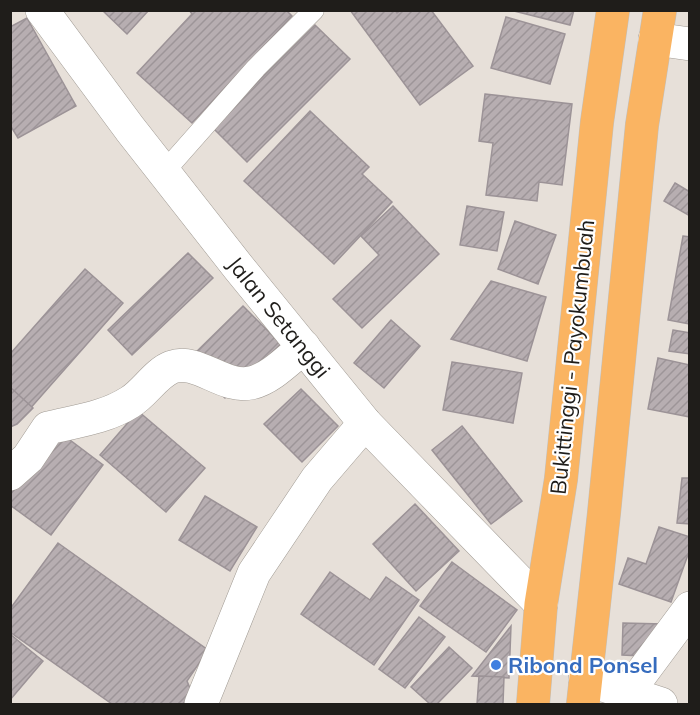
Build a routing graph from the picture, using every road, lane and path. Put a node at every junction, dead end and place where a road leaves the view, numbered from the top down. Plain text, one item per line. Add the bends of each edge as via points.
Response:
1 (42, 10) edge
2 (314, 10) edge
3 (612, 21) edge
4 (658, 25) edge
5 (690, 44) edge
6 (164, 172) junction
7 (304, 348) junction
8 (365, 423) junction
9 (10, 474) edge
10 (541, 604) junction
11 (690, 608) edge
12 (584, 692) edge
13 (627, 693) junction
14 (201, 705) edge
15 (533, 705) edge
16 (661, 705) edge

1 - 6 street, Jalan Setanggi
2 - 6 lane via 256,68
3 - 4 highway
3 - 10 highway, Bukittinggi - Payokumbuah via 597,122 561,479
4 - 5 street
4 - 12 highway, Bukittinggi - Payokumbuah via 642,125
6 - 7 street, Jalan Setanggi
7 - 8 street, Jalan Setanggi
7 - 9 street via 252,383 237,384 184,365 172,367 118,409 48,428 28,458
8 - 10 street, Jalan Setanggi
8 - 14 street via 317,479 254,573
10 - 15 highway, Bukittinggi - Payokumbuah
11 - 13 street
12 - 13 street
13 - 16 street

